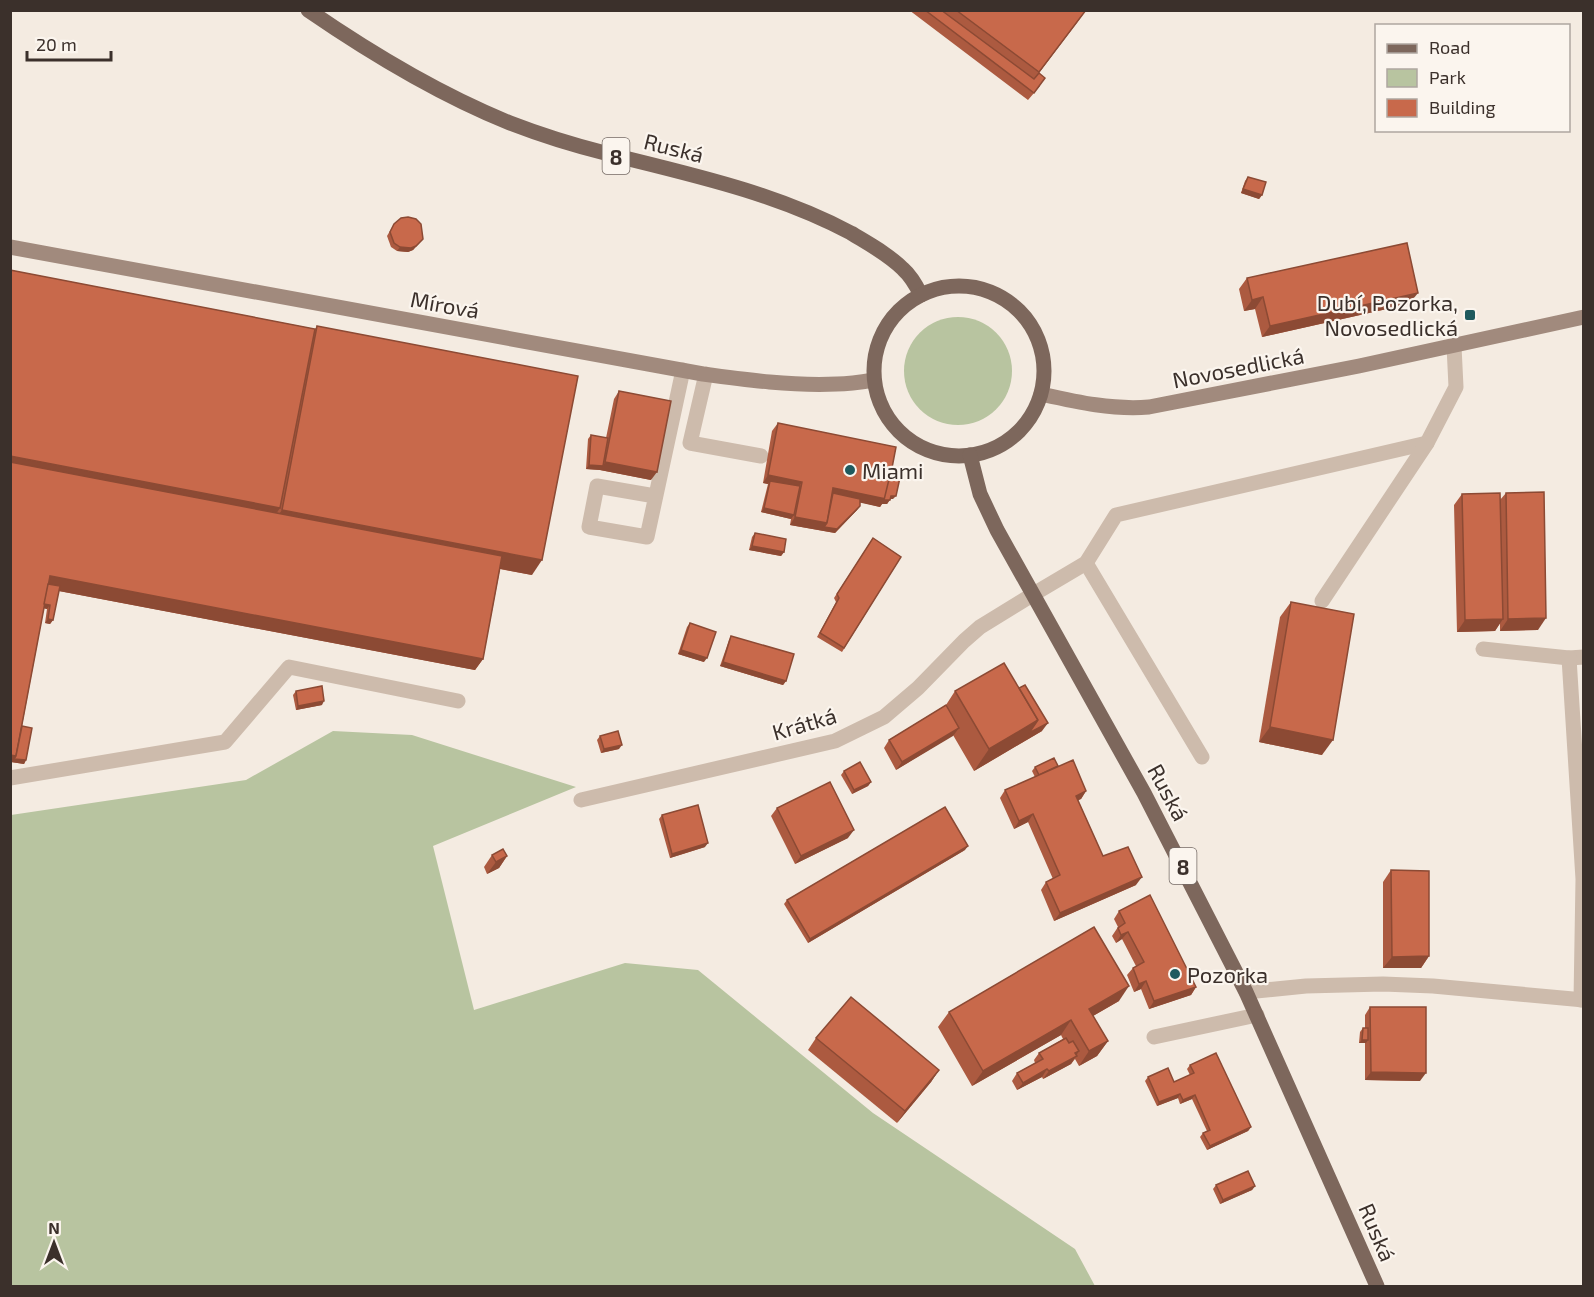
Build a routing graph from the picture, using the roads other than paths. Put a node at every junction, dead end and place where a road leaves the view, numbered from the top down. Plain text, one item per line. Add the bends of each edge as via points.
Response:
1 (308, 10) edge
2 (10, 247) edge
3 (921, 295) junction
4 (1584, 317) edge
5 (1454, 346) junction
6 (683, 370) junction
7 (706, 374) junction
8 (874, 380) junction
9 (1041, 394) junction
10 (1427, 443) junction
11 (970, 455) junction
12 (761, 456) dead end
13 (655, 496) junction
14 (1086, 563) junction
15 (1032, 595) junction
16 (1322, 601) dead end
17 (1483, 649) dead end
18 (1576, 658) edge
19 (458, 701) dead end
20 (1202, 757) dead end
21 (10, 778) edge
22 (581, 800) dead end
23 (1246, 992) junction
24 (1582, 1000) edge
25 (1257, 1015) junction
26 (1154, 1037) dead end
27 (1377, 1287) edge

1 - 3 main road, Ruská / 8 via 402,70 511,123 741,188 830,222 892,259 905,270
2 - 6 street, Mírová
3 - 8 main road via 898,311 887,326 874,362
3 - 9 main road via 948,287 976,288 1002,298 1023,316 1038,339 1044,366
4 - 5 street, Novosedlická
5 - 9 street, Novosedlická via 1149,407 1104,407
5 - 10 street via 1456,387
6 - 7 street, Mírová
6 - 13 street
7 - 8 street, Mírová via 790,383
7 - 12 street via 690,443
8 - 11 main road via 884,413 900,433 921,447 945,455
9 - 11 main road via 1031,417 1015,435 994,449
10 - 14 street via 1116,515
10 - 16 street
11 - 15 main road, Ruská / 8 via 980,494
13 - 13 street via 647,537 589,527 597,486
14 - 15 street, Krátká
14 - 20 street
15 - 22 street, Krátká via 980,627 884,717 835,741
15 - 23 main road, Ruská / 8 via 1144,793
17 - 18 street
18 - 24 street via 1583,879
19 - 21 street via 289,667 225,742
23 - 24 street via 1383,984
23 - 25 main road, Ruská / 8
25 - 26 street
25 - 27 main road, Ruská / 8

